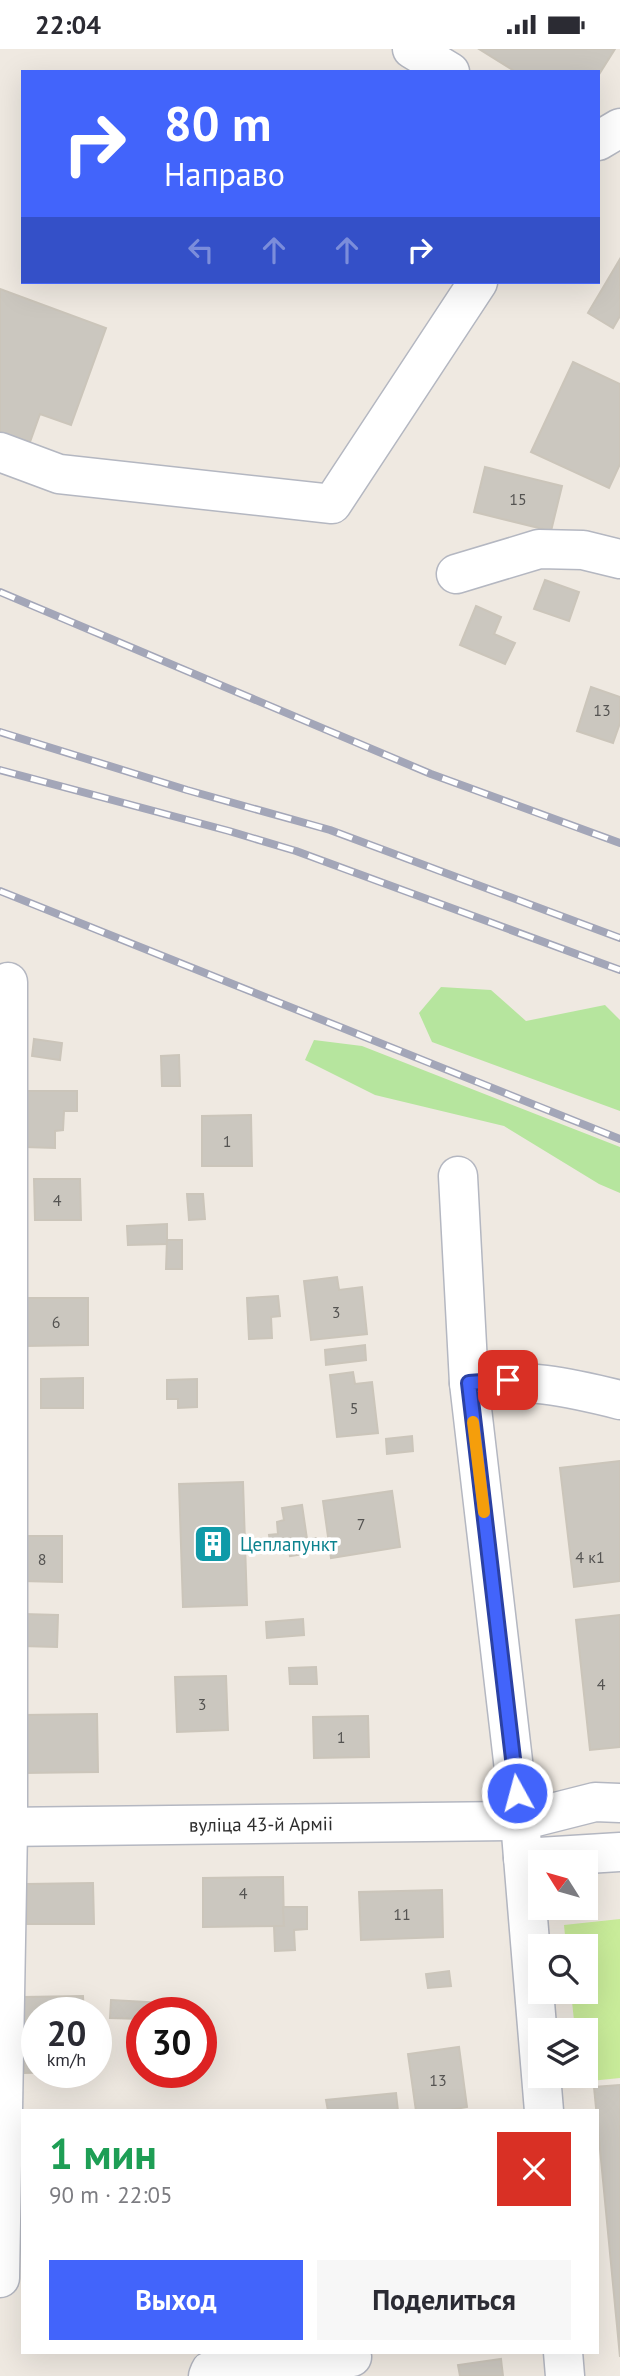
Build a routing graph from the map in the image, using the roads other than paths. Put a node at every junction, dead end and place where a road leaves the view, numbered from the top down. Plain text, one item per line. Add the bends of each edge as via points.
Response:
1 (412, 49) edge
2 (447, 70) edge
3 (620, 128) edge
4 (600, 140) edge
5 (477, 284) edge
6 (0, 452) edge
7 (620, 559) edge
8 (456, 574) dead end
9 (8, 982) dead end
10 (458, 1176) dead end
11 (469, 1383) junction
12 (620, 1400) edge
13 (620, 1803) edge
14 (4, 1828) edge
15 (522, 1839) junction
16 (620, 1852) edge
17 (544, 2109) edge
18 (0, 2278) edge
19 (563, 2354) edge
20 (352, 2357) dead end
21 (208, 2376) edge
22 (565, 2376) edge

1 - 2 street
3 - 4 street
5 - 6 street via 332,504 60,474
7 - 8 street via 583,549 539,549
9 - 14 street
10 - 11 street
11 - 12 street via 508,1380 565,1386
11 - 15 street
13 - 15 street via 596,1802
14 - 15 street, вуліца 43-й Арміі
14 - 18 street
15 - 16 street
15 - 17 street
19 - 22 street
20 - 21 street via 210,2371

